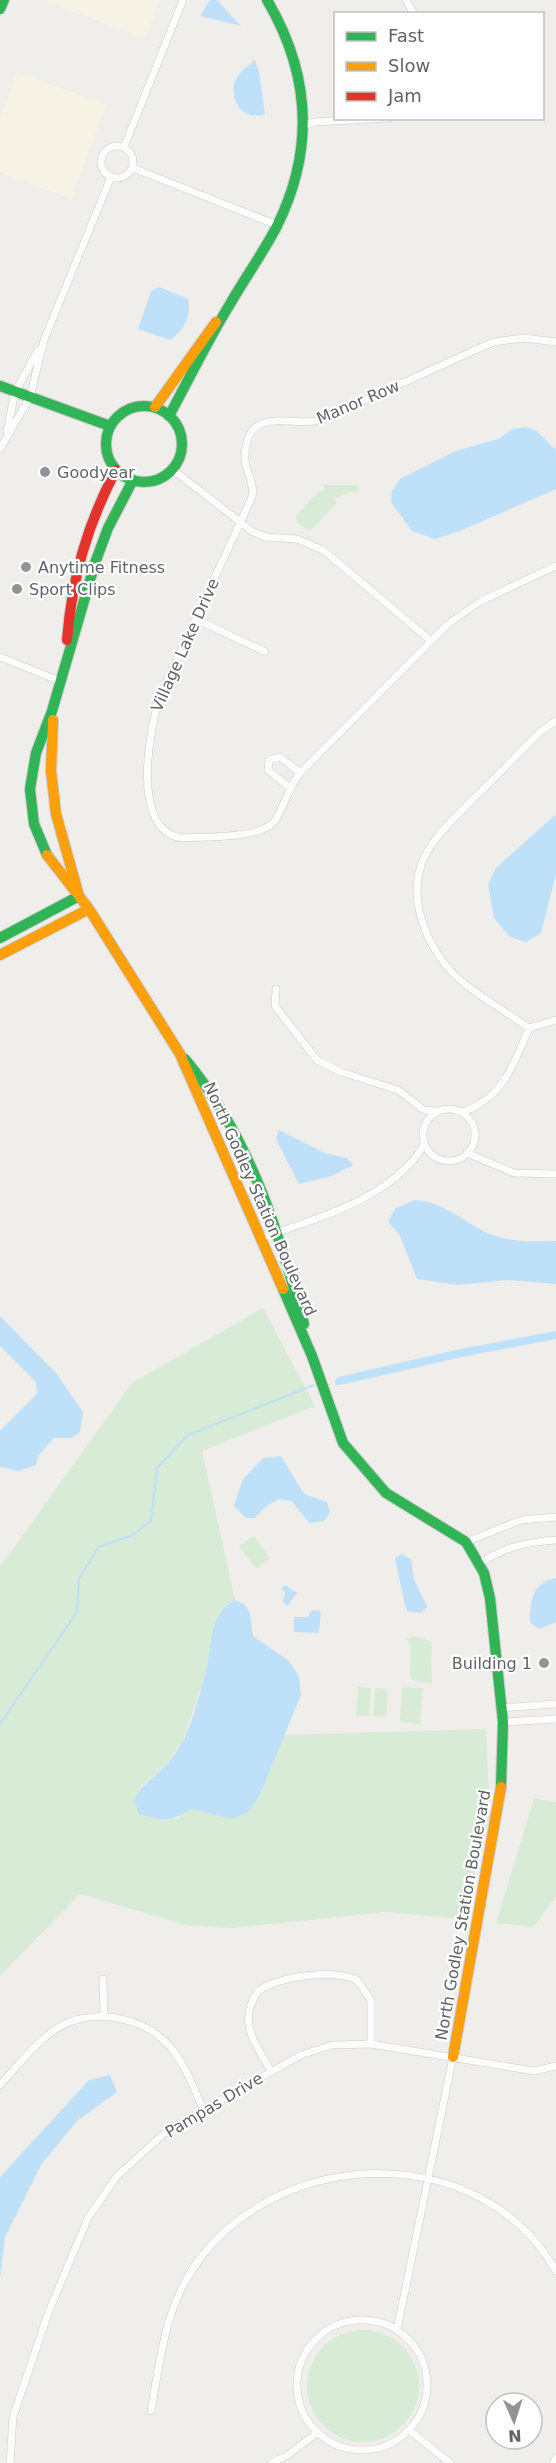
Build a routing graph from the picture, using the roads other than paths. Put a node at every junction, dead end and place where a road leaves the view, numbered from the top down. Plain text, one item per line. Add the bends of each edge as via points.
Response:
1 (4, 0) edge
2 (183, 0) edge
3 (267, 0) edge
4 (0, 9) edge
5 (352, 120) edge
6 (304, 125) junction
7 (124, 147) junction
8 (133, 168) junction
9 (111, 177) junction
10 (277, 225) junction
11 (221, 318) junction
12 (44, 340) junction
13 (556, 342) edge
14 (0, 386) edge
15 (15, 392) junction
16 (30, 397) junction
17 (155, 407) junction
18 (169, 416) junction
19 (110, 426) junction
20 (5, 437) junction
21 (0, 449) edge
22 (172, 469) junction
23 (116, 470) junction
24 (134, 480) junction
25 (240, 524) junction
26 (556, 566) edge
27 (196, 619) junction
28 (430, 640) junction
29 (265, 652) dead end
30 (67, 654) junction
31 (0, 657) edge
32 (60, 681) junction
33 (52, 711) junction
34 (556, 721) edge
35 (300, 773) junction
36 (290, 788) junction
37 (80, 896) junction
38 (89, 909) junction
39 (0, 938) edge
40 (0, 955) edge
41 (276, 989) dead end
42 (556, 1020) edge
43 (529, 1028) junction
44 (180, 1054) junction
45 (476, 1108) junction
46 (424, 1110) junction
47 (437, 1111) junction
48 (461, 1112) junction
49 (425, 1123) junction
50 (472, 1123) junction
51 (424, 1145) junction
52 (472, 1146) junction
53 (467, 1153) junction
54 (432, 1155) junction
55 (477, 1156) junction
56 (416, 1158) junction
57 (556, 1174) edge
58 (278, 1232) junction
59 (261, 1238) junction
60 (312, 1356) junction
61 (556, 1517) edge
62 (556, 1540) edge
63 (466, 1542) junction
64 (480, 1563) junction
65 (556, 1704) edge
66 (501, 1708) junction
67 (556, 1719) edge
68 (502, 1722) junction
69 (103, 1979) dead end
70 (104, 2017) junction
71 (371, 2043) junction
72 (453, 2056) junction
73 (556, 2066) edge
74 (271, 2072) junction
75 (0, 2085) edge
76 (204, 2110) junction
77 (429, 2179) junction
78 (556, 2271) edge
79 (397, 2330) junction
80 (151, 2411) dead end
81 (409, 2430) junction
82 (316, 2433) junction
83 (556, 2458) edge
84 (9, 2463) edge
85 (271, 2463) edge
86 (450, 2463) edge
87 (554, 2463) edge

1 - 4 street
2 - 7 street
3 - 6 street via 293,50
5 - 6 street
6 - 10 street via 300,161
7 - 8 street via 131,153
7 - 9 street via 108,148 102,156 101,166
8 - 9 street via 126,176
8 - 10 street
9 - 12 street
10 - 11 street
11 - 17 street
11 - 18 street
12 - 15 street
12 - 16 street
13 - 25 street, Manor Row via 524,338 493,342 321,420 265,422 246,445 245,462 254,490
14 - 15 street
15 - 16 street
15 - 20 street
16 - 19 street
16 - 20 street
17 - 18 street
17 - 19 street via 129,409
18 - 22 street via 182,442
19 - 23 street via 106,449
20 - 21 street
22 - 24 street via 154,480
22 - 25 street
23 - 24 street
23 - 30 street, North Godley Station Boulevard via 88,524 76,560
24 - 30 street, North Godley Station Boulevard via 108,528
25 - 27 street, Village Lake Drive
25 - 28 street via 262,536 297,539 323,550
26 - 28 street, Village Lake Drive via 481,601
27 - 29 street
27 - 36 street, Village Lake Drive via 161,694 150,730 148,778 158,824 167,833 181,838 258,832 274,822
28 - 35 street, Village Lake Drive
30 - 32 street, North Godley Station Boulevard
31 - 32 street
32 - 33 street, North Godley Station Boulevard
33 - 37 street, North Godley Station Boulevard via 51,771 56,814
33 - 37 street, North Godley Station Boulevard via 32,769 31,806 41,845 50,862
34 - 43 street via 541,731 449,824 423,860 418,882 420,915 439,957 464,984
35 - 36 street, Village Lake Drive
35 - 36 street via 280,757 268,761 269,771
37 - 38 street, North Godley Station Boulevard
37 - 39 street
38 - 40 street
38 - 44 street, North Godley Station Boulevard
41 - 46 street via 275,1006 317,1060 398,1090
42 - 43 street
43 - 45 street via 511,1073
44 - 58 street, North Godley Station Boulevard via 199,1073 218,1102
44 - 59 street, North Godley Station Boulevard
45 - 48 street
45 - 50 street
46 - 47 street
46 - 49 street
47 - 48 street
47 - 49 street
48 - 50 street
49 - 51 street
50 - 52 street
51 - 54 street
51 - 56 street
52 - 53 street
52 - 55 street
53 - 54 street via 451,1161
53 - 55 street
54 - 56 street
55 - 57 street via 514,1173
56 - 58 street via 353,1204
58 - 59 street
58 - 60 street, North Godley Station Boulevard
59 - 60 street, North Godley Station Boulevard
60 - 63 street, North Godley Station Boulevard via 343,1443 372,1479 386,1493
61 - 63 street via 521,1520
62 - 64 street via 525,1542 502,1549
63 - 64 street, North Godley Station Boulevard
64 - 66 street, North Godley Station Boulevard via 490,1598
65 - 66 street
66 - 68 street, North Godley Station Boulevard
67 - 68 street
68 - 72 street, North Godley Station Boulevard via 496,1828
69 - 70 street
70 - 75 street via 59,2027
70 - 76 street via 128,2020 151,2030 172,2049
71 - 72 street, Pampas Drive
71 - 74 street, Pampas Drive via 322,2048
71 - 74 street via 371,2000 357,1980 333,1974 280,1981 258,1991 247,2014 254,2041
72 - 73 street, Pampas Drive via 534,2072
72 - 77 street, North Godley Station Boulevard
74 - 76 street, Pampas Drive
76 - 84 street, Pampas Drive via 168,2130 137,2156 117,2176 88,2218 48,2311 13,2417
77 - 78 street via 463,2188 503,2211 545,2251
77 - 79 street, North Godley Station Boulevard
77 - 80 street via 388,2173 347,2174 276,2195 245,2214 201,2257 176,2299 164,2332
79 - 81 street via 416,2348 427,2381 422,2409
79 - 82 street via 374,2321 343,2323 316,2338 306,2350 296,2383 298,2400
81 - 82 street via 390,2444 368,2450 348,2449
81 - 86 street
82 - 85 street
83 - 87 street

